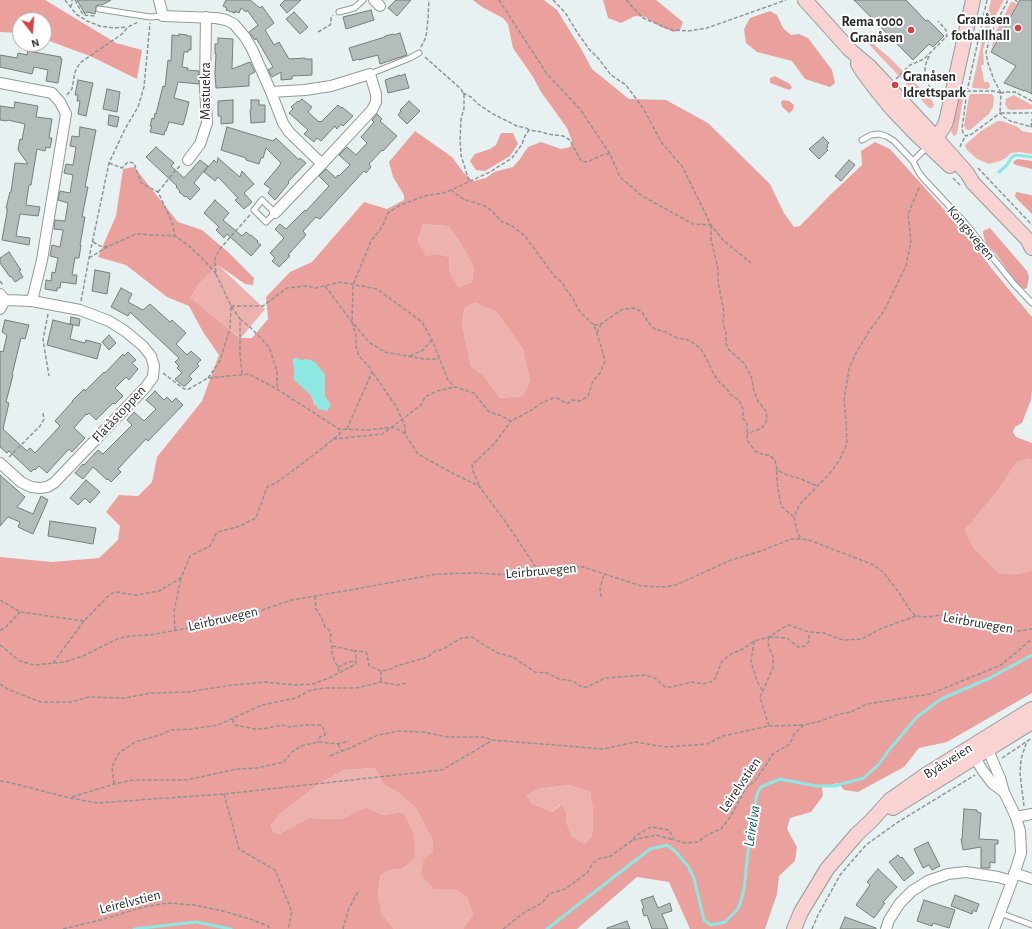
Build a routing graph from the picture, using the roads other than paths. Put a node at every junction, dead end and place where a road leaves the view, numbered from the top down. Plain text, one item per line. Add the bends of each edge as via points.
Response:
1 (159, 0) edge
2 (363, 0) edge
3 (805, 0) edge
4 (973, 0) edge
5 (98, 9) dead end
6 (339, 12) road end
7 (163, 16) junction
8 (206, 17) junction
9 (418, 53) road end
10 (370, 74) junction
11 (0, 83) edge
12 (271, 92) junction
13 (862, 140) dead end
14 (932, 142) junction
15 (188, 160) road end
16 (913, 161) junction
17 (322, 164) junction
18 (275, 213) junction
19 (1030, 243) edge
20 (2, 301) edge
21 (32, 301) junction
22 (1032, 303) edge
23 (1, 463) edge
24 (1032, 710) edge
25 (1032, 722) edge
26 (980, 750) junction
27 (1004, 792) junction
28 (1028, 810) edge
29 (1016, 817) junction
30 (1013, 877) junction
31 (1032, 879) edge
32 (1000, 913) junction
33 (1032, 925) edge
34 (794, 929) edge
35 (886, 929) edge
36 (994, 929) edge

1 - 7 street
2 - 6 lane via 354,8
3 - 14 main road via 850,50 870,66
4 - 14 main road via 948,113 943,128
5 - 7 lane via 150,17
7 - 8 street
8 - 12 street via 226,20 240,30 252,49
8 - 15 street, Mastuekra via 207,123 200,144
9 - 10 lane
10 - 12 street via 331,86
10 - 17 street via 376,94 372,110
11 - 21 street via 52,93 66,114 42,260
12 - 17 street via 289,132
13 - 16 lane, Kongsvegen via 871,135 886,136
14 - 16 lane
14 - 19 main road via 967,173 973,183
16 - 22 lane, Kongsvegen via 923,178 965,223
17 - 18 street
18 - 18 lane via 262,200 254,210 266,222
20 - 21 street
21 - 23 street, Flatåstoppen via 80,310 109,321 125,331 151,356 154,366 153,377 54,483 47,487 31,487
24 - 26 main road, Byåsveien
25 - 26 main road, Byåsveien
26 - 27 street via 1000,778
26 - 27 street via 983,771 993,784
26 - 34 main road, Byåsveien via 927,774 890,800 827,869 801,912
27 - 29 street
28 - 29 street
29 - 30 street via 1020,831 1021,853
30 - 31 street
30 - 32 street
30 - 35 street via 998,878 966,872 948,874 928,881 912,890 900,903
32 - 33 lane
32 - 36 street

